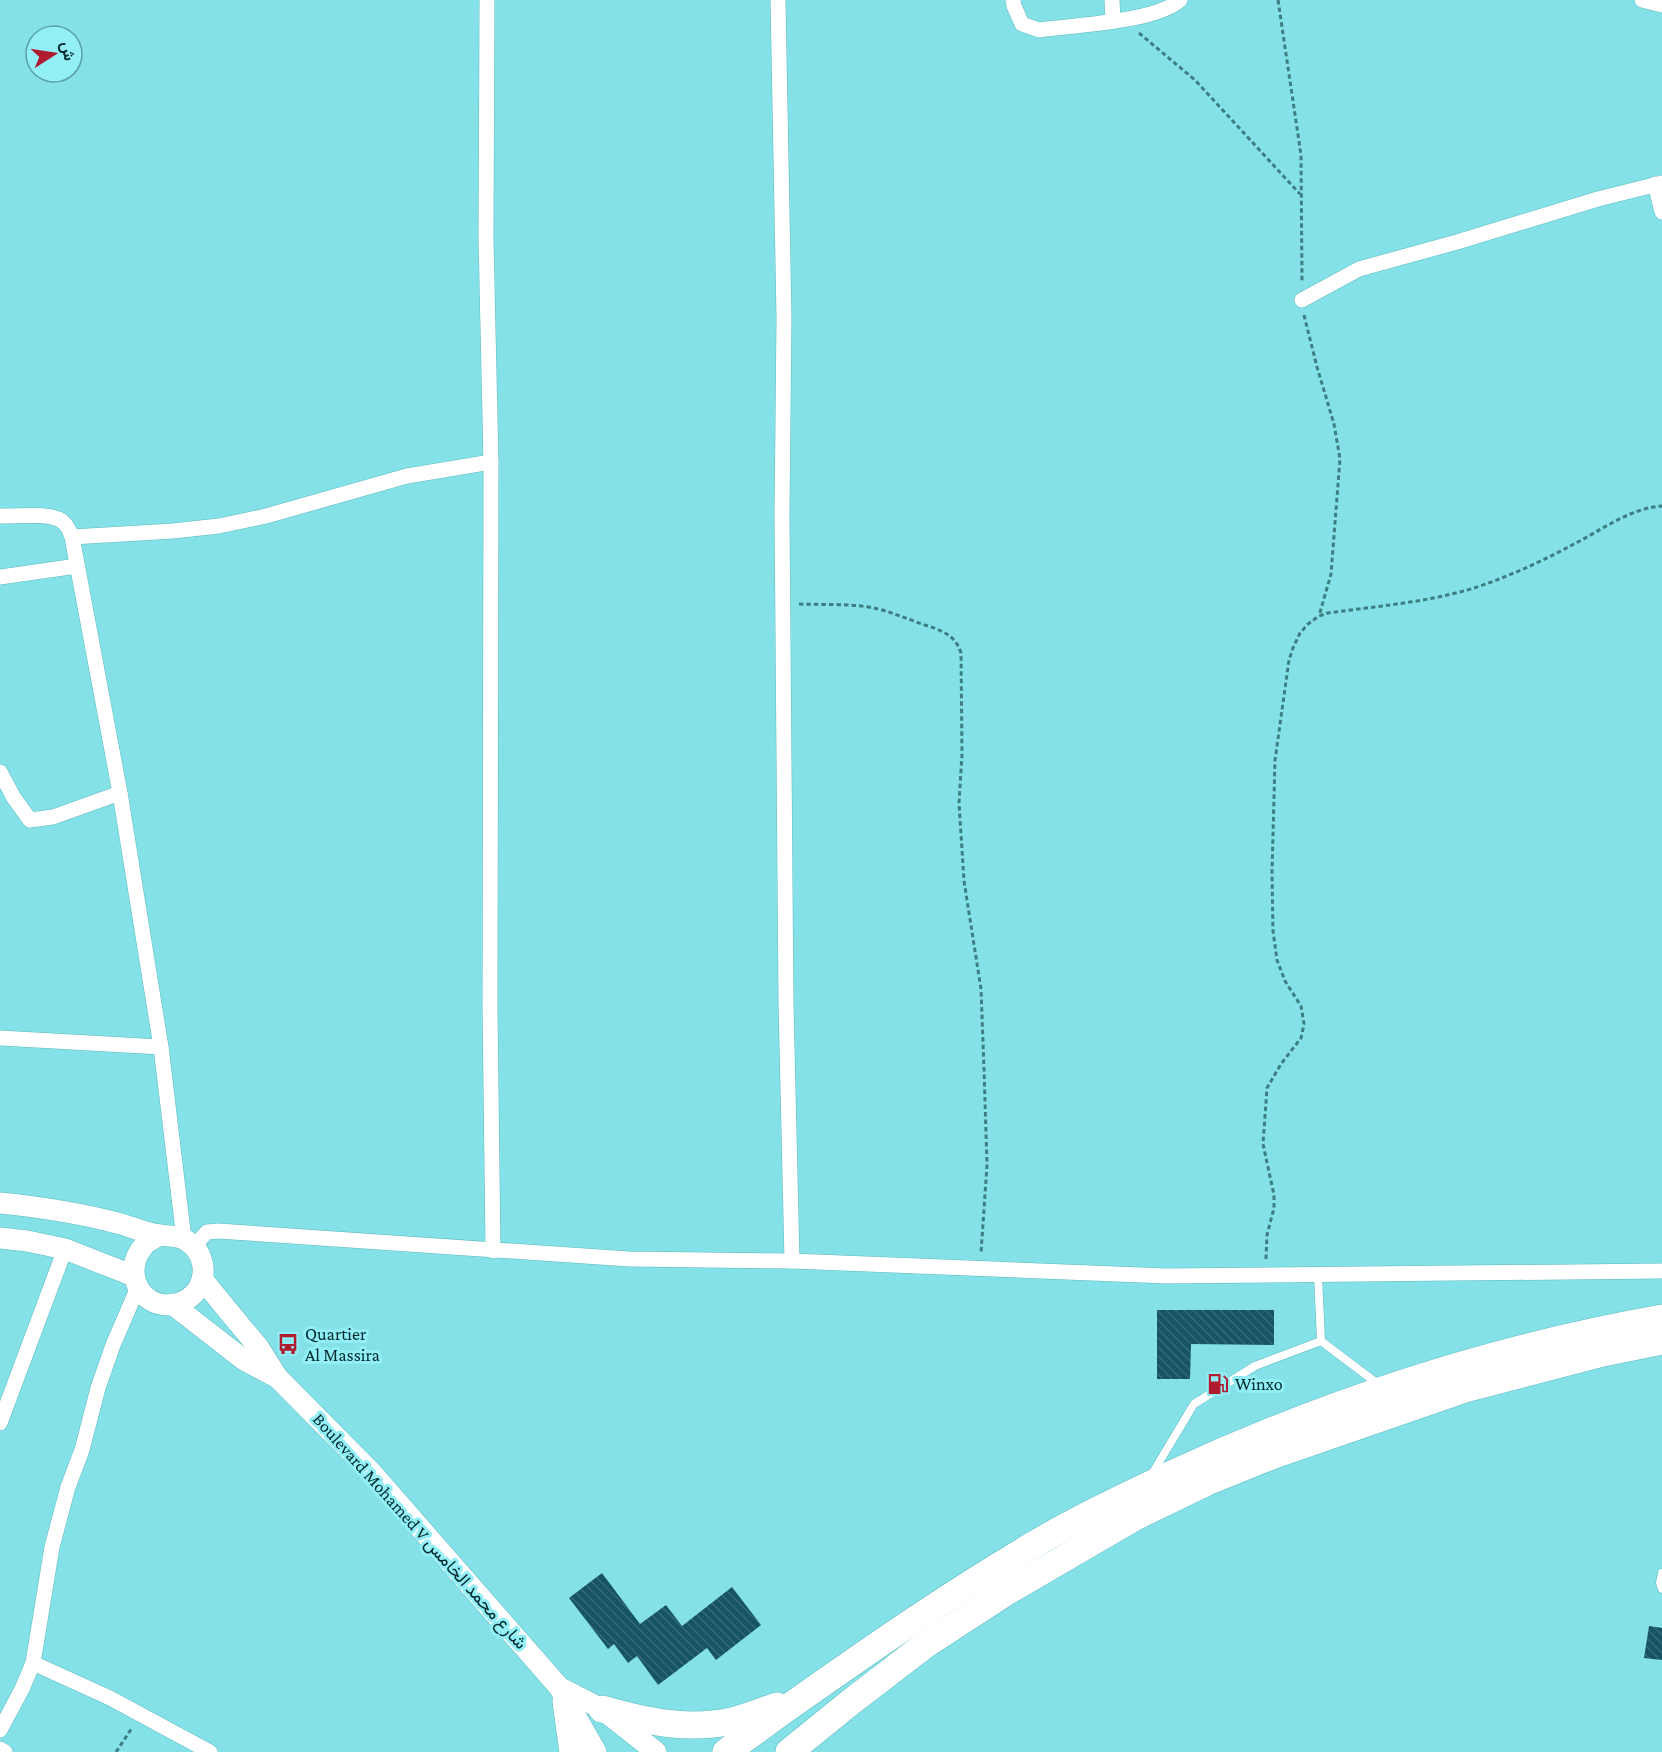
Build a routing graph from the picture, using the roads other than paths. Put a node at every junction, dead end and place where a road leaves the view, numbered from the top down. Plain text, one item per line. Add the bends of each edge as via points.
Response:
1 (487, 0) edge
2 (778, 0) edge
3 (1013, 0) edge
4 (1112, 0) edge
5 (1180, 0) edge
6 (1642, 0) edge
7 (1662, 5) edge
8 (1118, 20) junction
9 (1658, 183) edge
10 (1662, 212) edge
11 (1302, 300) dead end
12 (490, 462) junction
13 (0, 516) edge
14 (72, 537) junction
15 (77, 566) junction
16 (0, 577) edge
17 (0, 772) edge
18 (120, 793) junction
19 (0, 1038) edge
20 (161, 1047) junction
21 (0, 1203) edge
22 (161, 1235) junction
23 (0, 1238) edge
24 (189, 1242) junction
25 (65, 1249) junction
26 (493, 1251) junction
27 (792, 1261) junction
28 (1662, 1271) edge
29 (1318, 1275) junction
30 (202, 1279) junction
31 (136, 1282) junction
32 (172, 1304) junction
33 (1662, 1318) edge
34 (1321, 1341) junction
35 (1662, 1341) edge
36 (278, 1378) junction
37 (1384, 1389) junction
38 (0, 1423) edge
39 (1144, 1487) junction
40 (1662, 1573) edge
41 (1662, 1589) edge
42 (33, 1663) junction
43 (563, 1694) junction
44 (801, 1698) junction
45 (602, 1709) junction
46 (0, 1730) edge
47 (0, 1749) edge
48 (4, 1752) edge
49 (210, 1752) edge
50 (573, 1752) edge
51 (596, 1752) edge
52 (656, 1752) edge
53 (726, 1752) edge
54 (789, 1752) edge

1 - 12 street
2 - 27 street via 784,318 786,1003
3 - 8 street via 1022,24 1039,30
4 - 8 street
5 - 8 street via 1151,15
6 - 7 street
9 - 10 street
9 - 11 street via 1359,269
12 - 14 street via 407,476 219,526
12 - 26 street
13 - 14 street via 53,517 68,527
14 - 15 street
15 - 16 street
15 - 18 street
17 - 18 street via 30,820 53,817
18 - 20 street
19 - 20 street
20 - 24 street
21 - 22 street via 116,1222
22 - 24 street
22 - 31 street via 151,1239 136,1255
23 - 25 street
24 - 26 street via 218,1231
24 - 30 street via 201,1256
25 - 31 street
25 - 38 street
26 - 27 street via 629,1260
27 - 29 street via 1166,1276
28 - 29 street
29 - 34 lane
30 - 32 street via 190,1297
30 - 36 street, Boulevard Mohamed V شارع محمد الخامس via 259,1348
31 - 32 street via 153,1301
31 - 42 street via 105,1366 52,1547
32 - 36 street, Boulevard Mohamed V شارع محمد الخامس via 244,1360
33 - 37 highway via 1537,1344
34 - 37 lane
34 - 39 lane via 1255,1366 1194,1404
35 - 54 highway via 1465,1389 1207,1482 1135,1517 1008,1592 925,1646
36 - 43 street, Boulevard Mohamed V شارع محمد الخامس via 372,1473
37 - 39 highway via 1268,1431
39 - 44 highway via 1031,1546
40 - 41 lane
42 - 46 street
42 - 49 street
43 - 45 street
43 - 50 highway
43 - 51 street
44 - 45 highway via 710,1725 657,1723
44 - 53 highway
45 - 52 street
47 - 48 street

